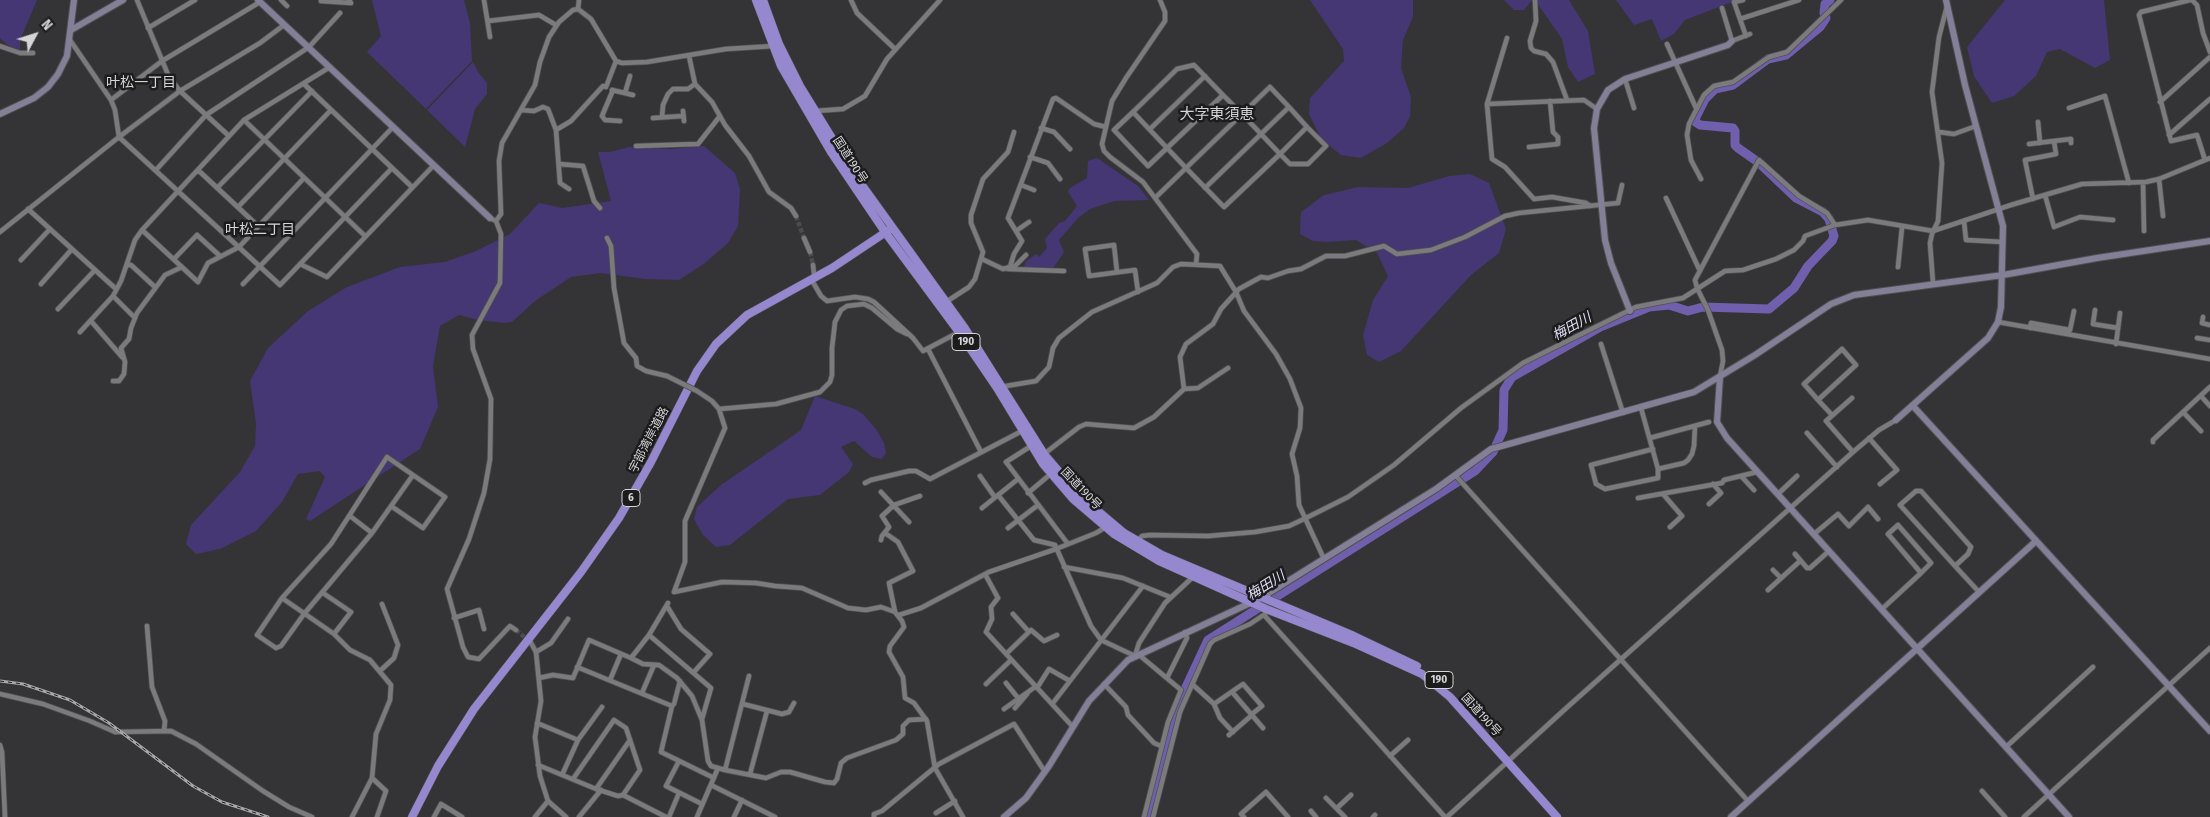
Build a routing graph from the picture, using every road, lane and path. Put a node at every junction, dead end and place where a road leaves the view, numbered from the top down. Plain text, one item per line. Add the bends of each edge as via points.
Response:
1 (74, 0) edge
2 (123, 0) edge
3 (137, 0) edge
4 (195, 0) edge
5 (281, 0) edge
6 (349, 0) edge
7 (484, 0) edge
8 (756, 0) edge
9 (764, 0) edge
10 (851, 0) edge
11 (940, 0) edge
12 (1535, 0) edge
13 (1743, 0) edge
14 (1799, 0) edge
15 (1841, 0) edge
16 (2193, 0) edge
17 (259, 1) edge
18 (321, 1) edge
19 (1161, 1) edge
20 (1947, 2) edge
21 (578, 3) edge
22 (287, 6) dead end
23 (1722, 8) dead end
24 (340, 13) dead end
25 (1740, 19) junction
26 (488, 21) junction
27 (284, 25) junction
28 (556, 25) junction
29 (148, 28) junction
30 (71, 30) junction
31 (490, 37) dead end
32 (1507, 38) dead end
33 (70, 40) junction
34 (1732, 41) junction
35 (1667, 44) dead end
36 (776, 45) junction
37 (0, 46) edge
38 (309, 47) junction
39 (895, 49) junction
40 (2210, 52) edge
41 (33, 54) dead end
42 (689, 56) junction
43 (2210, 57) edge
44 (162, 61) junction
45 (616, 61) junction
46 (1675, 62) junction
47 (330, 67) junction
48 (630, 76) dead end
49 (1205, 76) junction
50 (1625, 80) junction
51 (304, 84) junction
52 (695, 84) junction
53 (606, 87) junction
54 (613, 90) junction
55 (312, 91) junction
56 (180, 92) junction
57 (625, 93) junction
58 (633, 95) dead end
59 (1223, 95) junction
60 (2210, 99) edge
61 (111, 100) junction
62 (1567, 100) junction
63 (1550, 101) junction
64 (2160, 102) junction
65 (1487, 104) junction
66 (1289, 107) junction
67 (1634, 108) dead end
68 (1696, 108) junction
69 (2069, 108) dead end
70 (1597, 109) junction
71 (331, 110) junction
72 (520, 110) junction
73 (814, 111) junction
74 (1133, 112) junction
75 (0, 114) edge
76 (1242, 114) junction
77 (206, 116) junction
78 (683, 116) dead end
79 (720, 116) junction
80 (662, 117) junction
81 (653, 118) dead end
82 (244, 120) junction
83 (620, 121) dead end
84 (2038, 122) dead end
85 (1308, 126) junction
86 (1976, 126) junction
87 (393, 127) junction
88 (1106, 127) junction
89 (1041, 128) junction
90 (1150, 129) junction
91 (556, 130) junction
92 (1014, 132) dead end
93 (1939, 132) junction
94 (1261, 134) junction
95 (2169, 135) junction
96 (229, 136) junction
97 (120, 137) junction
98 (264, 140) junction
99 (2054, 141) junction
100 (2040, 143) junction
101 (2071, 143) dead end
102 (2029, 144) dead end
103 (636, 146) dead end
104 (372, 148) junction
105 (1168, 148) junction
106 (1530, 148) dead end
107 (1070, 149) dead end
108 (2062, 153) dead end
109 (1280, 154) junction
110 (2056, 154) junction
111 (1030, 157) junction
112 (2210, 158) edge
113 (284, 159) junction
114 (2205, 160) junction
115 (559, 164) junction
116 (434, 165) junction
117 (392, 168) junction
118 (1186, 168) junction
119 (156, 170) junction
120 (198, 170) junction
121 (304, 178) junction
122 (1060, 179) dead end
123 (1701, 179) dead end
124 (2159, 179) junction
125 (2143, 182) junction
126 (2129, 183) junction
127 (1021, 185) junction
128 (1622, 185) dead end
129 (412, 187) junction
130 (217, 188) junction
131 (1205, 188) junction
132 (569, 189) dead end
133 (1034, 190) dead end
134 (178, 191) junction
135 (2045, 195) junction
136 (325, 197) junction
137 (1156, 198) junction
138 (1666, 198) dead end
139 (2033, 198) junction
140 (1600, 204) junction
141 (1590, 206) junction
142 (238, 207) junction
143 (600, 208) dead end
144 (28, 209) junction
145 (2000, 210) junction
146 (796, 216) tunnel mouth
147 (2163, 216) dead end
148 (346, 217) junction
149 (493, 220) junction
150 (2113, 220) dead end
151 (1964, 221) junction
152 (1028, 222) dead end
153 (1833, 225) junction
154 (258, 226) junction
155 (1902, 227) junction
156 (50, 229) junction
157 (142, 230) junction
158 (888, 230) junction
159 (1016, 230) junction
160 (1933, 231) junction
161 (2144, 231) dead end
162 (0, 232) edge
163 (365, 236) junction
164 (607, 238) dead end
165 (804, 238) tunnel mouth
166 (2210, 241) edge
167 (2004, 242) junction
168 (239, 247) junction
169 (72, 249) junction
170 (810, 252) tunnel mouth
171 (1026, 255) dead end
172 (220, 256) junction
173 (982, 258) junction
174 (174, 259) junction
175 (21, 260) dead end
176 (127, 264) junction
177 (300, 264) junction
178 (1196, 264) junction
179 (260, 265) junction
180 (813, 265) tunnel mouth
181 (182, 267) junction
182 (1898, 267) dead end
183 (1010, 269) junction
184 (95, 270) junction
185 (1064, 271) dead end
186 (1700, 271) junction
187 (1117, 272) junction
188 (814, 274) dead end
189 (2003, 275) junction
190 (1933, 283) junction
191 (41, 284) dead end
192 (243, 284) dead end
193 (814, 284) dead end
194 (155, 287) junction
195 (1696, 288) junction
196 (116, 289) junction
197 (1138, 292) junction
198 (1236, 292) junction
199 (113, 296) junction
200 (946, 302) junction
201 (58, 309) dead end
202 (2095, 310) dead end
203 (1630, 311) junction
204 (2074, 311) dead end
205 (2120, 313) dead end
206 (2203, 317) dead end
207 (135, 318) junction
208 (91, 320) junction
209 (1998, 322) junction
210 (2210, 324) edge
211 (2030, 328) junction
212 (2118, 328) junction
213 (80, 332) dead end
214 (959, 332) junction
215 (908, 334) junction
216 (2197, 338) dead end
217 (2210, 340) edge
218 (1601, 344) dead end
219 (2116, 344) junction
220 (928, 349) junction
221 (124, 359) junction
222 (2210, 359) edge
223 (1228, 368) dead end
224 (1720, 377) junction
225 (113, 381) dead end
226 (999, 387) junction
227 (2210, 387) edge
228 (1184, 389) junction
229 (2201, 396) junction
230 (1852, 398) dead end
231 (1818, 400) junction
232 (1912, 406) junction
233 (2210, 406) edge
234 (1641, 408) junction
235 (719, 409) junction
236 (2183, 412) junction
237 (1623, 413) junction
238 (1832, 415) junction
239 (1896, 420) joint
240 (1708, 422) dead end
241 (1695, 426) junction
242 (1022, 431) junction
243 (2201, 431) dead end
244 (1807, 433) dead end
245 (1650, 438) junction
246 (1869, 438) junction
247 (2153, 442) dead end
248 (1032, 446) junction
249 (1653, 449) junction
250 (982, 452) junction
251 (1853, 452) junction
252 (1044, 454) junction
253 (1837, 468) junction
254 (1658, 469) junction
255 (1757, 472) junction
256 (413, 475) junction
257 (980, 476) dead end
258 (1741, 476) junction
259 (1797, 476) dead end
260 (1047, 477) dead end
261 (1018, 479) junction
262 (1459, 480) junction
263 (865, 483) dead end
264 (1713, 484) junction
265 (1880, 484) dead end
266 (1754, 490) dead end
267 (881, 492) dead end
268 (1028, 492) junction
269 (1663, 494) junction
270 (1778, 494) junction
271 (920, 496) dead end
272 (996, 496) junction
273 (1638, 498) dead end
274 (1709, 504) dead end
275 (894, 505) junction
276 (1038, 505) junction
277 (391, 506) junction
278 (982, 508) dead end
279 (1791, 509) junction
280 (350, 516) junction
281 (1878, 518) dead end
282 (1304, 519) junction
283 (1018, 521) junction
284 (909, 522) dead end
285 (1108, 525) junction
286 (1670, 527) dead end
287 (1008, 528) dead end
288 (885, 532) junction
289 (372, 533) junction
290 (1814, 534) junction
291 (881, 540) dead end
292 (1137, 541) junction
293 (2036, 541) junction
294 (1068, 544) junction
295 (1056, 549) junction
296 (1829, 551) junction
297 (1795, 554) dead end
298 (1324, 559) junction
299 (1800, 561) junction
300 (1955, 566) junction
301 (1064, 567) junction
302 (1773, 570) dead end
303 (1921, 573) junction
304 (985, 574) junction
305 (1194, 576) junction
306 (1781, 578) junction
307 (1143, 586) junction
308 (1768, 590) dead end
309 (322, 592) junction
310 (1979, 592) junction
311 (1170, 597) junction
312 (282, 598) junction
313 (1258, 601) junction
314 (382, 604) dead end
315 (1269, 608) junction
316 (1882, 609) junction
317 (897, 613) junction
318 (304, 614) junction
319 (1013, 614) dead end
320 (454, 618) junction
321 (568, 619) dead end
322 (147, 626) dead end
323 (484, 629) dead end
324 (516, 630) dead end
325 (1029, 632) junction
326 (1185, 632) junction
327 (334, 634) junction
328 (649, 635) junction
329 (1057, 635) dead end
330 (1102, 640) junction
331 (530, 641) tunnel mouth
332 (2210, 648) edge
333 (1917, 649) junction
334 (536, 652) junction
335 (621, 654) junction
336 (1006, 654) junction
337 (1137, 655) junction
338 (631, 658) junction
339 (1011, 660) junction
340 (1620, 660) junction
341 (654, 665) junction
342 (577, 667) junction
343 (2093, 667) dead end
344 (381, 670) junction
345 (694, 672) junction
346 (749, 676) dead end
347 (539, 678) junction
348 (1167, 678) junction
349 (610, 680) junction
350 (680, 681) junction
351 (1070, 681) junction
352 (1006, 683) dead end
353 (986, 684) dead end
354 (1104, 684) junction
355 (1192, 684) junction
356 (2168, 686) junction
357 (1035, 688) junction
358 (1233, 692) junction
359 (642, 693) junction
360 (0, 694) edge
361 (1018, 698) junction
362 (794, 703) dead end
363 (1053, 703) junction
364 (743, 704) junction
365 (1214, 704) junction
366 (672, 706) junction
367 (602, 707) dead end
368 (1014, 708) dead end
369 (1004, 709) dead end
370 (1176, 710) junction
371 (767, 711) junction
372 (1252, 715) junction
373 (926, 719) junction
374 (702, 720) junction
375 (537, 723) junction
376 (1073, 727) junction
377 (1263, 728) dead end
378 (164, 731) junction
379 (2210, 732) edge
380 (578, 740) junction
381 (630, 740) junction
382 (1408, 740) dead end
383 (0, 745) edge
384 (1161, 746) junction
385 (2006, 747) junction
386 (1390, 756) junction
387 (1510, 760) junction
388 (678, 761) junction
389 (538, 765) junction
390 (718, 768) junction
391 (936, 768) junction
392 (725, 770) junction
393 (1045, 772) junction
394 (750, 774) junction
395 (562, 775) junction
396 (372, 778) junction
397 (714, 778) junction
398 (573, 779) junction
399 (710, 786) junction
400 (1156, 787) junction
401 (599, 789) junction
402 (1982, 791) dead end
403 (679, 793) junction
404 (2049, 794) junction
405 (623, 795) junction
406 (1352, 795) dead end
407 (1326, 798) dead end
408 (742, 800) junction
409 (548, 801) junction
410 (1748, 801) junction
411 (955, 802) junction
412 (702, 804) junction
413 (1338, 808) junction
414 (1311, 811) dead end
415 (936, 813) dead end
416 (6, 817) edge
417 (312, 817) edge
418 (352, 817) edge
419 (377, 817) edge
420 (412, 817) edge
421 (434, 817) edge
422 (462, 817) edge
423 (535, 817) edge
424 (566, 817) edge
425 (579, 817) edge
426 (667, 817) edge
427 (697, 817) edge
428 (734, 817) edge
429 (774, 817) edge
430 (874, 817) edge
431 (963, 817) edge
432 (1005, 817) edge
433 (1144, 817) edge
434 (1153, 817) edge
435 (1244, 817) edge
436 (1288, 817) edge
437 (1316, 817) edge
438 (1345, 817) edge
439 (1446, 817) edge
440 (1558, 817) edge
441 (1563, 817) edge
442 (1731, 817) edge
443 (2005, 817) edge
444 (2024, 817) edge
445 (2069, 817) edge

1 - 30 street
2 - 30 street
3 - 29 street
4 - 29 street
5 - 22 street
6 - 18 street via 351,3
7 - 26 street
8 - 36 highway, 国道190号 / 190
9 - 36 highway, 国道190号 / 190
10 - 39 street via 857,13
11 - 39 street
12 - 62 street via 1536,21 1531,48 1542,51 1549,58
13 - 25 street via 1734,2
14 - 25 street
15 - 68 street via 1787,52 1768,57 1733,82 1714,86
16 - 40 street
16 - 64 street via 2141,12 2139,16
17 - 27 street
17 - 44 street
19 - 88 street via 1165,21 1115,96
20 - 86 street
20 - 93 street via 1933,72 1932,92
21 - 28 street
21 - 45 street
23 - 34 street
24 - 38 street
25 - 34 street via 1748,35
26 - 28 street via 539,15
26 - 31 street
27 - 38 street
27 - 56 street
28 - 72 street via 546,43 535,85
29 - 44 street
30 - 33 street
32 - 65 street
33 - 61 street
33 - 75 street via 62,67 48,87 26,103
34 - 46 street
35 - 46 street
36 - 42 street
36 - 73 highway, 国道190号 / 190
36 - 158 highway, 国道190号 / 190 via 781,66 816,128
37 - 41 street
38 - 47 street
38 - 77 street
39 - 73 street via 858,102 843,109
42 - 45 street via 628,64
42 - 52 street
43 - 64 street
44 - 56 street
44 - 61 street
45 - 53 street
46 - 50 street
46 - 68 street
47 - 51 street
47 - 87 street
48 - 57 street
49 - 59 street
49 - 74 street via 1194,65 1177,70
49 - 90 street
50 - 67 street
50 - 70 street via 1608,90
51 - 55 street
51 - 82 street
52 - 79 street
52 - 80 street via 688,89 673,89 663,105
53 - 54 street
53 - 91 street via 603,86 571,121
54 - 57 street
54 - 83 street via 602,116 605,120
55 - 71 street
55 - 98 street
56 - 77 street
56 - 97 street
57 - 58 street
59 - 76 street
59 - 105 street
60 - 95 street
61 - 97 street
62 - 63 street
62 - 70 street via 1584,100
63 - 65 street
63 - 106 street via 1553,132 1558,137 1558,144
64 - 95 street
65 - 141 street via 1492,159 1505,167 1534,199 1552,197
66 - 76 street via 1270,87
66 - 85 street
66 - 94 street
68 - 123 street via 1688,124 1687,145
69 - 126 street via 2105,96
70 - 140 street via 1594,128
71 - 104 street
71 - 113 street
72 - 91 street via 527,112 545,108
72 - 149 street via 501,148 501,214
73 - 158 highway, 国道190号 / 190
74 - 90 street
74 - 105 street via 1114,130 1148,166
76 - 94 street
76 - 118 street
77 - 96 street
77 - 119 street
78 - 80 street
79 - 103 street via 698,144
79 - 146 street via 749,156 769,192 792,208
80 - 81 street
82 - 96 street
82 - 98 street
84 - 100 street
85 - 109 street
85 - 109 street via 1326,146 1308,164 1290,164
86 - 93 street via 1954,134
86 - 145 street
87 - 104 street
87 - 116 street
88 - 89 street via 1094,124 1056,98 1051,102
88 - 137 street via 1102,144 1104,151 1143,182
89 - 107 street via 1054,132
89 - 111 street
90 - 105 street
91 - 115 street
92 - 173 street via 1008,152 982,179 971,215
93 - 160 street via 1941,175 1938,221
94 - 109 street
94 - 131 street
95 - 114 street via 2171,141 2197,135
96 - 120 street
97 - 119 street
97 - 144 street
98 - 113 street
98 - 130 street
99 - 100 street
99 - 101 street via 2071,139
99 - 110 street
100 - 102 street
104 - 117 street
104 - 136 street
105 - 118 street
108 - 110 street
109 - 131 street via 1224,207
110 - 139 street via 2025,160
111 - 122 street via 1048,163
111 - 127 street
112 - 114 street
113 - 121 street
113 - 142 street
114 - 124 street
115 - 132 street via 560,182
115 - 143 street via 583,166 594,201
116 - 129 street
116 - 149 street
117 - 129 street
117 - 148 street
118 - 131 street
118 - 137 street
119 - 134 street
120 - 130 street
120 - 134 street
121 - 136 street
121 - 154 street
124 - 125 street
124 - 147 street
125 - 126 street
125 - 161 street
126 - 135 street via 2082,184
127 - 133 street
127 - 159 street via 1008,218
128 - 140 street via 1618,203
129 - 163 street
130 - 142 street
134 - 157 street
134 - 168 street
135 - 139 street
135 - 150 street via 2054,227 2080,217
136 - 148 street
136 - 179 street
137 - 178 street via 1197,254
138 - 186 street
139 - 145 street
140 - 141 street
140 - 203 street via 1611,263
141 - 198 street via 1505,216 1465,237 1426,250 1397,254 1384,246 1345,256 1326,256 1300,269 1261,278
142 - 154 street
144 - 156 street
144 - 162 street
145 - 151 street
145 - 167 street
148 - 163 street
148 - 177 street
149 - 320 street via 501,234 500,284 472,335 473,349 491,399 490,459 484,493 469,539 447,589
151 - 160 street
151 - 167 street via 1966,240
152 - 159 street
153 - 155 street via 1868,220
153 - 186 street via 1828,213 1790,189 1758,162
153 - 195 street via 1806,236 1794,250 1776,259 1743,270 1725,271
154 - 168 street
155 - 160 street
155 - 182 street
156 - 169 street
156 - 175 street
157 - 174 street
157 - 176 street
158 - 200 highway, 国道190号 / 190
158 - 214 highway, 国道190号 / 190
158 - 420 highway, 宇部湾岸道路 / 6 via 832,268 747,315 716,344 690,383 619,518 474,709
159 - 183 street via 1022,241
160 - 190 street via 1930,252
163 - 177 street via 327,276
164 - 235 street, bridge via 611,246 614,288 624,343 634,354 637,366 697,391
165 - 170 street
166 - 189 street
167 - 189 street
168 - 172 street
168 - 179 street
169 - 184 street
169 - 191 street
171 - 183 street
172 - 174 street via 197,235
172 - 181 street via 206,264 198,282
173 - 183 street via 997,267
173 - 200 street via 973,284
174 - 181 street
176 - 194 street
176 - 196 street
177 - 179 street via 280,285
178 - 197 street via 1173,267 1157,283
178 - 198 street via 1220,266
179 - 192 street
180 - 188 street
181 - 194 street via 168,274
183 - 185 street
184 - 196 street
184 - 201 street
186 - 195 street via 1695,280
187 - 187 street via 1089,276 1085,249 1114,245
187 - 197 street via 1135,270
189 - 190 street
189 - 209 street
190 - 224 street via 1854,295 1836,302
193 - 215 street via 827,301 854,297 868,299
194 - 207 street
195 - 203 street via 1682,298 1646,304
195 - 224 street via 1722,350
196 - 199 street
197 - 226 street via 1092,312 1065,332 1053,348 1049,367 1036,381
198 - 228 street via 1213,324 1186,344 1180,357
198 - 282 street via 1244,311 1276,354 1301,408 1300,428 1292,454
199 - 207 street
199 - 208 street
200 - 226 highway, 国道190号 / 190
202 - 212 street via 2093,324
203 - 282 street via 1523,363 1461,408 1394,465 1348,497
204 - 211 street via 2070,330 2031,323
205 - 212 street
206 - 210 street via 2202,323
207 - 221 street via 129,339 121,348
208 - 213 street
208 - 221 street
209 - 211 street
209 - 232 street via 1988,338
211 - 219 street
212 - 219 street
214 - 220 street
214 - 226 highway, 国道190号 / 190
215 - 220 street via 923,351
215 - 235 street via 864,304 847,306 835,322 830,382 820,392 776,404
216 - 217 street
218 - 237 street
219 - 222 street
220 - 250 street
221 - 225 street via 122,377
223 - 228 street via 1198,388
224 - 234 street via 1694,392
224 - 255 street via 1717,415 1720,429
226 - 242 highway, 国道190号 / 190
226 - 252 highway, 国道190号 / 190
227 - 229 street
228 - 252 street via 1154,417 1134,428 1086,424
229 - 233 street
229 - 236 street
230 - 238 street
231 - 231 street via 1856,365 1842,349 1804,384
231 - 238 street
232 - 239 street
232 - 293 street
234 - 237 street
234 - 245 street
235 - 317 street via 725,428 685,521 685,562 674,592 722,582 756,583 802,588 848,608 866,610 881,607
236 - 243 street
236 - 247 street
237 - 262 street via 1491,449
238 - 251 street via 1826,421
239 - 246 street
240 - 241 street
241 - 245 street
241 - 254 street via 1692,454 1688,460
242 - 248 highway, 国道190号 / 190
242 - 250 street
244 - 253 street
245 - 249 street
246 - 251 street
246 - 265 street via 1897,470
248 - 261 street via 1006,462
248 - 285 highway, 国道190号 / 190 via 1063,488
249 - 254 street
249 - 254 street via 1591,465 1596,484 1605,490 1655,480 1659,475
250 - 263 street via 930,479 910,471
251 - 253 street
252 - 285 highway, 国道190号 / 190
253 - 279 street
255 - 258 street
255 - 270 street
256 - 277 street
256 - 277 street via 445,496 423,528
256 - 280 street via 387,457
257 - 272 street
258 - 264 street
258 - 266 street
259 - 270 street
260 - 268 street
261 - 268 street
261 - 272 street
262 - 298 street via 1436,489
262 - 340 street
264 - 269 street
264 - 274 street via 1721,493
267 - 275 street
268 - 276 street
269 - 273 street
269 - 286 street via 1682,516
270 - 279 street
271 - 275 street
272 - 278 street
272 - 283 street
275 - 284 street
275 - 288 street via 882,516 889,527
276 - 283 street
276 - 294 street
277 - 289 street
279 - 290 street
279 - 340 street
280 - 289 street
280 - 312 street
281 - 290 street via 1868,507 1849,526 1838,514
282 - 292 street via 1288,526 1255,532 1208,536 1150,535
282 - 298 street
283 - 287 street
283 - 295 street via 1034,540 1054,545
285 - 292 highway, 国道190号 / 190
285 - 294 street
285 - 305 highway, 国道190号 / 190 via 1140,550
288 - 291 street
288 - 317 street via 898,542 913,571 889,583
289 - 309 street
290 - 296 street
292 - 313 highway, 国道190号 / 190
293 - 310 street
293 - 356 street
294 - 295 street
295 - 301 street
295 - 304 street
296 - 299 street via 1810,568
296 - 316 street
297 - 299 street
298 - 313 street
299 - 306 street
300 - 300 street via 1968,554 1970,547 1921,491 1916,491 1900,505
300 - 310 street
301 - 307 street via 1123,578
301 - 330 street via 1091,626
302 - 306 street
303 - 303 street via 1888,534 1898,526 1931,563
303 - 316 street
304 - 317 street via 928,604
304 - 336 street via 998,598 991,607 992,619 986,632
305 - 311 street
305 - 313 highway, 国道190号 / 190
306 - 308 street
307 - 311 street
307 - 330 street
309 - 318 street
309 - 327 street via 351,612
310 - 333 street
311 - 337 street via 1138,643
312 - 318 street
312 - 318 street via 258,635 276,648 281,646
313 - 315 highway, 国道190号 / 190
313 - 326 street
314 - 344 street via 398,645 394,658
315 - 355 street via 1214,640
315 - 386 street
315 - 387 highway, 国道190号 / 190 via 1422,674 1450,697
316 - 333 street
317 - 373 street via 904,627 890,646 890,652 903,677 905,698
318 - 327 street
319 - 325 street
320 - 323 street via 478,610
320 - 324 street via 463,647 472,659 484,656 510,626
321 - 334 street via 552,642
322 - 378 street via 152,687 165,721
325 - 329 street via 1034,631 1044,641
325 - 336 street
326 - 337 street
326 - 348 street via 1187,638
327 - 344 street via 350,650
328 - 338 street
328 - 345 street
328 - 345 street via 668,604 681,629 710,654
330 - 337 street
330 - 351 street
331 - 334 street
332 - 356 street
333 - 385 street
333 - 410 street
334 - 347 street
335 - 338 street
335 - 342 street via 589,640
335 - 349 street
336 - 339 street
337 - 348 street
337 - 354 street
338 - 341 street
339 - 353 street
339 - 357 street
340 - 387 street
340 - 410 street
341 - 350 street via 666,669
341 - 359 street
342 - 347 street via 573,678 553,675
342 - 349 street
343 - 385 street
344 - 396 street via 392,690 376,734
345 - 374 street via 711,688
346 - 364 street
347 - 375 street via 541,700
348 - 370 street via 1181,690
349 - 359 street
350 - 366 street
350 - 374 street via 692,696
351 - 357 street via 1049,669
351 - 363 street
352 - 361 street
354 - 376 street
354 - 384 street via 1126,707 1128,715 1154,743
355 - 365 street
355 - 370 street
356 - 379 street
356 - 404 street
357 - 361 street
357 - 363 street
357 - 368 street
358 - 365 street
358 - 372 street
358 - 372 street via 1243,684 1262,706
359 - 366 street
360 - 378 street via 42,704 115,732
361 - 369 street
362 - 371 street via 789,712
363 - 376 street
364 - 371 street
364 - 392 street
365 - 372 street via 1231,734
366 - 388 street via 661,752
367 - 380 street
370 - 384 street
370 - 400 street
371 - 394 street
372 - 377 street
373 - 391 street
373 - 394 street via 908,720 903,726 903,734 896,740 847,758 841,763 834,783 790,772 766,778
374 - 390 street via 708,761
375 - 380 street
375 - 389 street
376 - 393 street
378 - 417 street via 184,736 289,807
380 - 395 street
381 - 398 street via 626,728 614,720
381 - 401 street
381 - 405 street via 640,770
382 - 386 street
383 - 416 street
384 - 400 street
385 - 404 street
386 - 439 street
387 - 439 street
387 - 440 highway, 国道190号 / 190
387 - 441 highway, 国道190号 / 190
388 - 397 street
388 - 403 street via 666,786
389 - 395 street
389 - 409 street
390 - 392 street
390 - 397 street
391 - 393 street via 1014,724
391 - 411 street
391 - 430 street
392 - 394 street
393 - 432 street via 1021,804
395 - 398 street
396 - 418 street
396 - 419 street via 386,791
397 - 399 street
398 - 401 street
399 - 408 street
399 - 412 street
400 - 433 street
400 - 434 street
401 - 405 street
401 - 425 street
402 - 443 street
403 - 412 street
403 - 426 street
404 - 444 street
404 - 445 street
405 - 426 street
406 - 413 street
407 - 413 street
408 - 428 street
408 - 429 street
409 - 423 street
409 - 424 street
410 - 442 street
411 - 415 street
411 - 431 street
412 - 427 street
413 - 438 street
414 - 437 street
421 - 422 street via 441,804
435 - 436 street via 1241,814 1266,792

